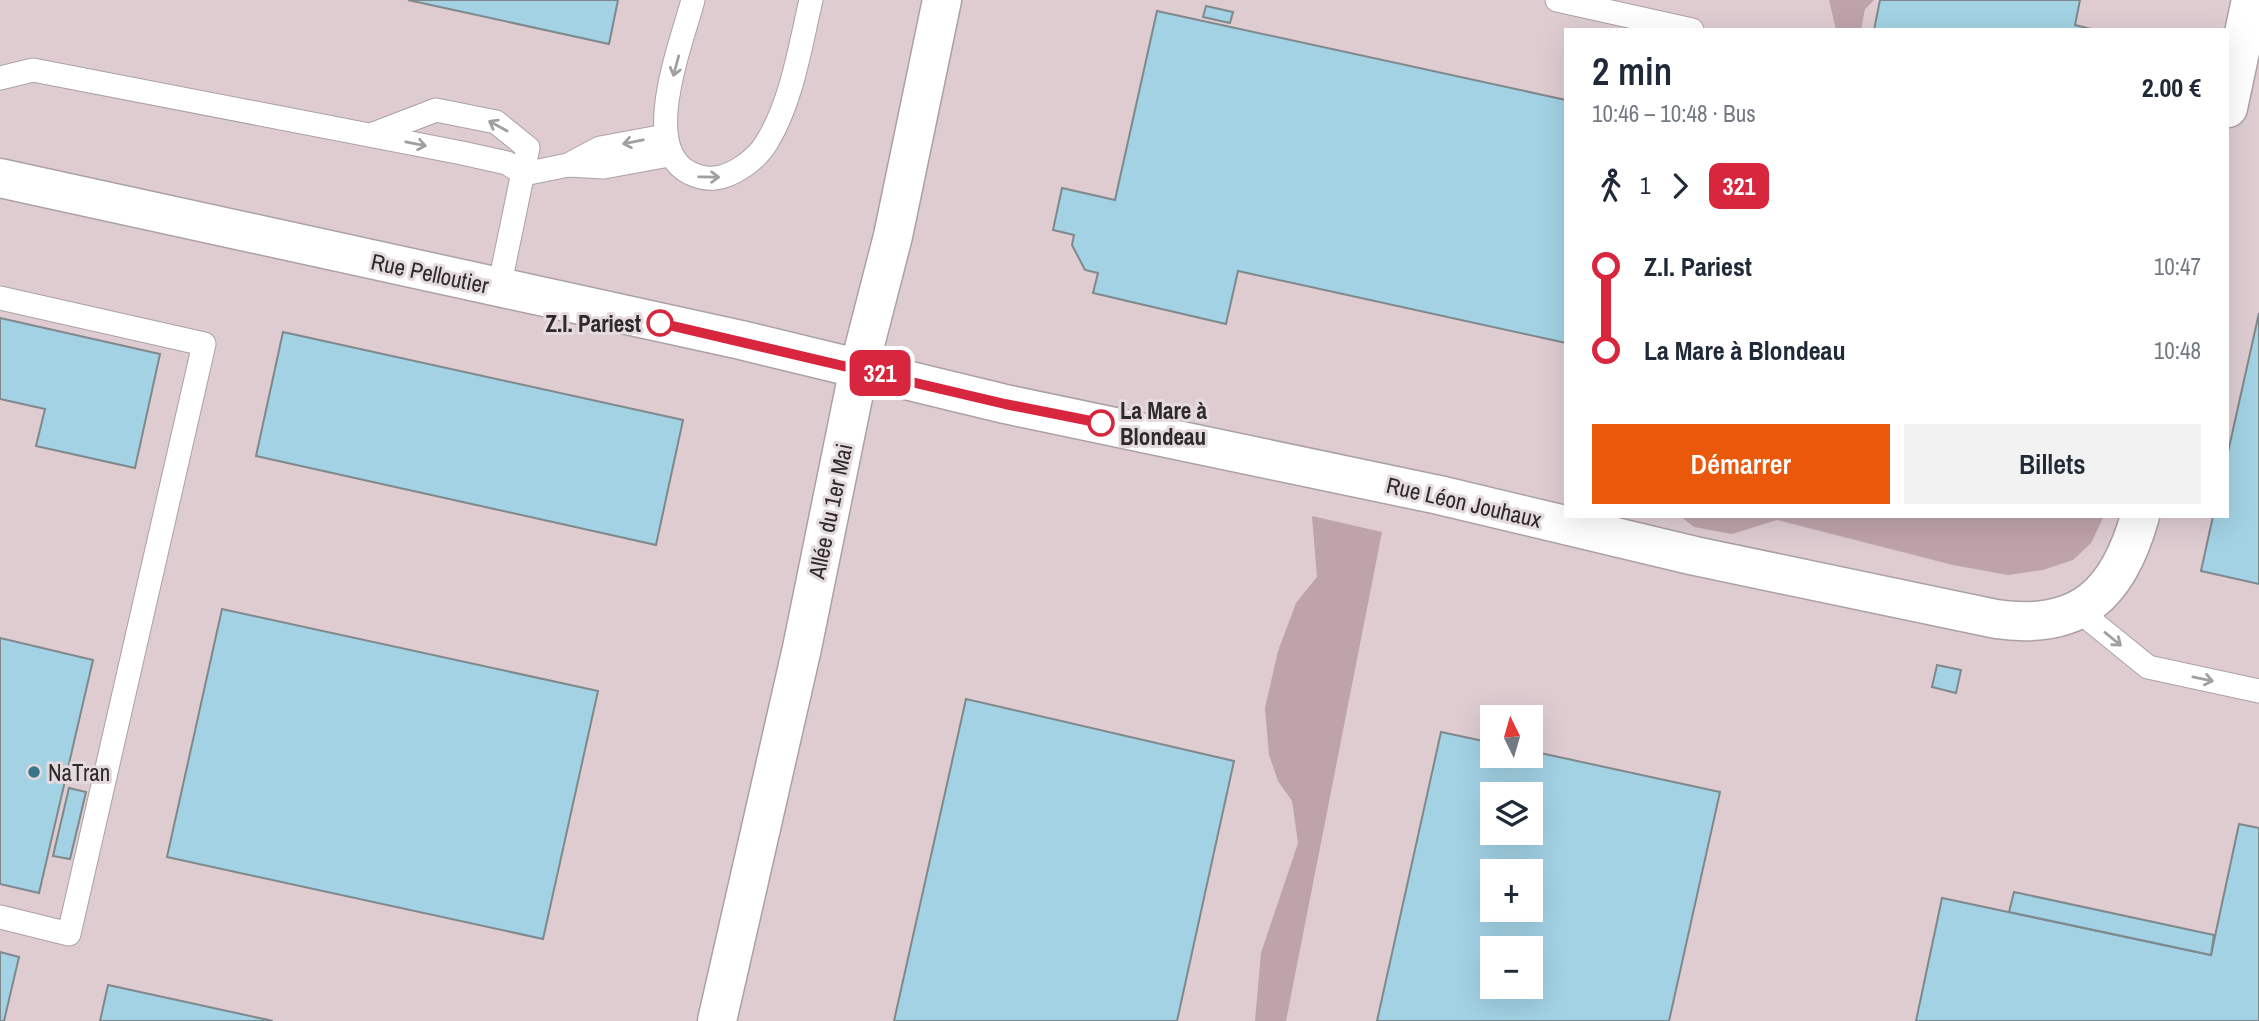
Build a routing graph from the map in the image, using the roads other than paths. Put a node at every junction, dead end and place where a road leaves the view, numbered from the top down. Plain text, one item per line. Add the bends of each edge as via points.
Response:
1 (694, 0) edge
2 (811, 0) edge
3 (942, 0) edge
4 (1557, 0) edge
5 (2251, 0) edge
6 (1683, 28) edge
7 (0, 78) edge
8 (2229, 103) edge
9 (371, 135) junction
10 (667, 145) junction
11 (524, 174) junction
12 (0, 178) edge
13 (499, 288) junction
14 (0, 298) edge
15 (859, 368) junction
16 (2139, 518) edge
17 (2078, 611) junction
18 (2259, 691) edge
19 (0, 917) edge
20 (717, 1021) edge

1 -> 10 lane via 669,90
10 -> 2 lane via 682,169 712,179 728,175 766,144 784,102
3 - 15 street, Allée du 1er Mai via 893,236
4 - 6 lane
5 - 8 street
7 - 9 lane via 33,70
9 -> 11 lane via 507,163
11 -> 9 lane via 528,148 496,122 436,110
10 - 11 lane via 600,148 568,165
11 - 13 lane
12 - 13 street, Rue Pelloutier
13 - 15 street, Rue Pelloutier
14 - 19 lane via 204,344 69,934
15 - 17 street, Rue Léon Jouhaux via 1969,615 2043,622
15 - 20 street, Allée du 1er Mai
16 - 17 street, Rue Léon Jouhaux via 2121,564 2095,598
17 -> 18 lane via 2148,667

